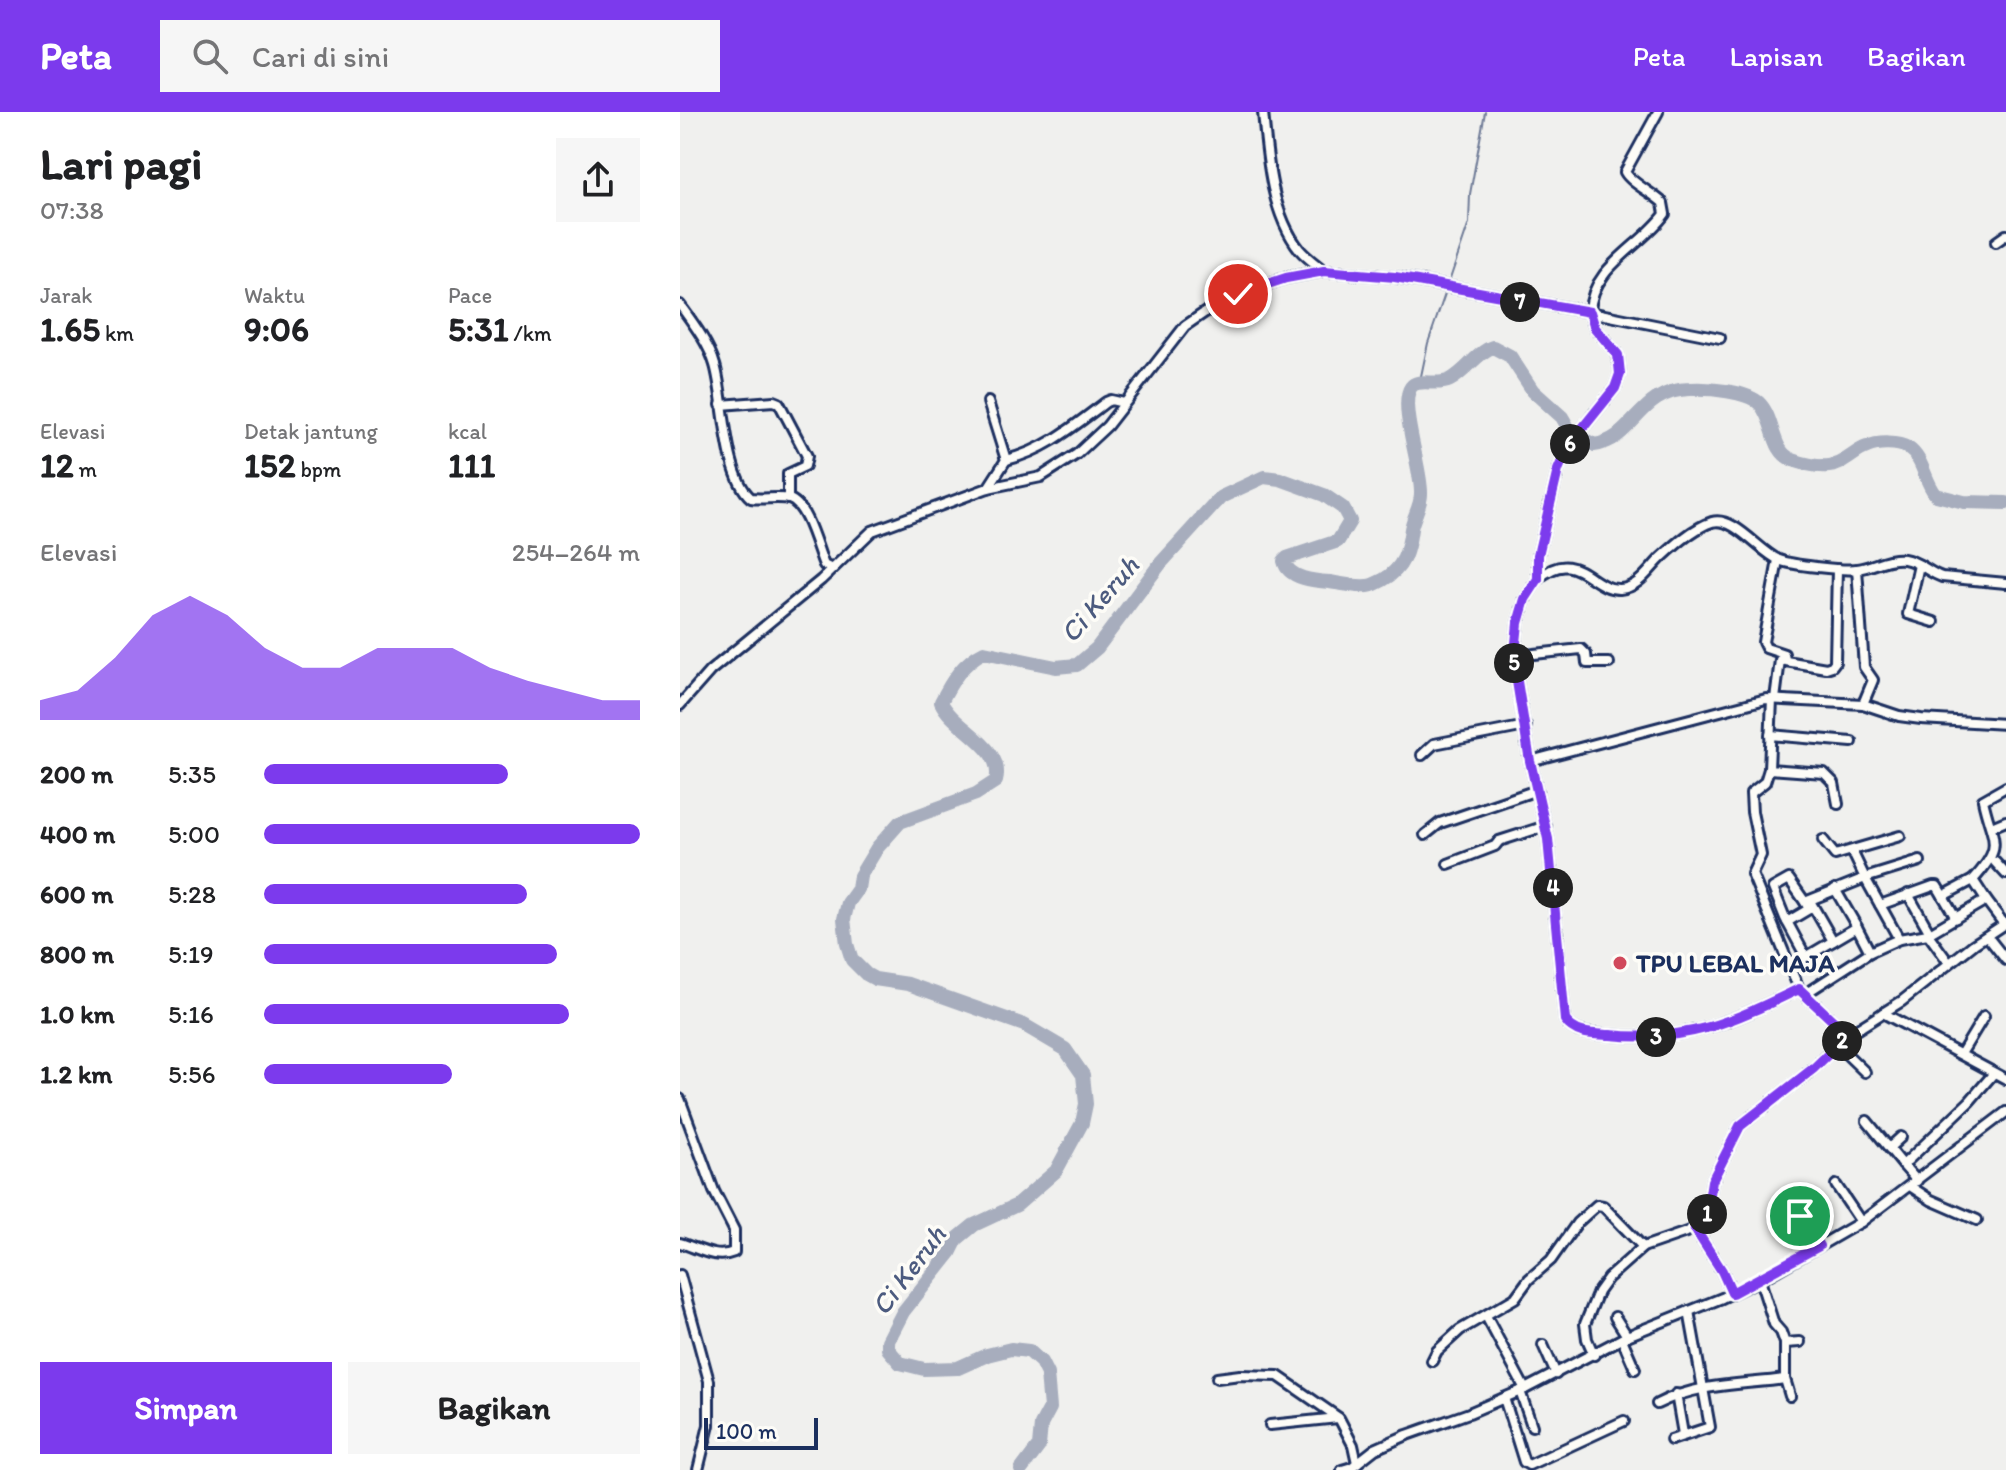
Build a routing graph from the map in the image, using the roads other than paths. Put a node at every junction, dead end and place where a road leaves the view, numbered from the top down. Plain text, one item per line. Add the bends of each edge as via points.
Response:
1 (1263, 112) edge
2 (1658, 112) edge
3 (2006, 235) edge
4 (1996, 242) dead end
5 (1324, 271) junction
6 (680, 305) edge
7 (1590, 312) junction
8 (1720, 338) dead end
9 (988, 402) dead end
10 (1124, 403) junction
11 (721, 405) junction
12 (1006, 460) junction
13 (988, 488) junction
14 (788, 499) junction
15 (1778, 560) junction
16 (1919, 565) junction
17 (832, 569) junction
18 (1837, 569) junction
19 (1857, 569) junction
20 (1538, 579) junction
21 (2006, 583) edge
22 (1934, 622) dead end
23 (1515, 656) junction
24 (1785, 660) junction
25 (1609, 663) dead end
26 (1774, 699) junction
27 (1863, 704) junction
28 (680, 705) edge
29 (2006, 724) edge
30 (1526, 726) junction
31 (1770, 735) junction
32 (1852, 742) dead end
33 (1422, 755) dead end
34 (1530, 761) junction
35 (1769, 769) junction
36 (2006, 787) edge
37 (1537, 790) junction
38 (1838, 804) dead end
39 (2006, 821) edge
40 (1546, 826) junction
41 (1994, 826) junction
42 (1425, 835) dead end
43 (1900, 836) dead end
44 (1823, 840) dead end
45 (1852, 851) junction
46 (1920, 861) dead end
47 (1995, 862) junction
48 (1448, 864) dead end
49 (2006, 874) edge
50 (1865, 878) junction
51 (1973, 880) junction
52 (1835, 889) junction
53 (1908, 894) junction
54 (1943, 896) junction
55 (1986, 900) junction
56 (1809, 905) junction
57 (1880, 905) junction
58 (1956, 918) junction
59 (1787, 922) junction
60 (2005, 924) edge
61 (1857, 927) junction
62 (1929, 934) junction
63 (1987, 936) junction
64 (1899, 939) junction
65 (1833, 941) junction
66 (1870, 952) junction
67 (1806, 957) junction
68 (2006, 960) edge
69 (1949, 963) junction
70 (1790, 967) junction
71 (1799, 989) junction
72 (1811, 990) dead end
73 (1883, 1013) junction
74 (1984, 1016) dead end
75 (1848, 1035) junction
76 (1837, 1045) junction
77 (1961, 1054) junction
78 (1865, 1072) dead end
79 (1994, 1073) junction
80 (2006, 1079) edge
81 (680, 1099) edge
82 (2006, 1112) edge
83 (1867, 1121) dead end
84 (1901, 1137) dead end
85 (1889, 1148) junction
86 (1903, 1165) junction
87 (1914, 1184) junction
88 (1836, 1185) dead end
89 (1800, 1216) dead end
90 (1977, 1220) dead end
91 (1861, 1222) junction
92 (1695, 1229) junction
93 (680, 1243) edge
94 (1819, 1246) junction
95 (1643, 1247) junction
96 (680, 1275) edge
97 (1760, 1280) junction
98 (1732, 1293) junction
99 (1689, 1311) junction
100 (1486, 1316) junction
101 (1615, 1317) dead end
102 (1624, 1338) junction
103 (1800, 1342) dead end
104 (1785, 1343) junction
105 (1543, 1345) dead end
106 (1594, 1355) junction
107 (1432, 1361) dead end
108 (1635, 1369) dead end
109 (1556, 1374) junction
110 (1217, 1378) dead end
111 (1785, 1379) junction
112 (1705, 1387) junction
113 (1523, 1390) junction
114 (1676, 1394) junction
115 (1790, 1396) dead end
116 (1504, 1398) junction
117 (1657, 1404) dead end
118 (1339, 1418) junction
119 (1624, 1421) dead end
120 (1270, 1425) dead end
121 (1532, 1426) dead end
122 (1683, 1434) junction
123 (1671, 1440) dead end
124 (1354, 1467) edge
125 (698, 1470) edge
126 (1342, 1470) edge

1 - 5 street via 1281,214 1299,249
2 - 7 street via 1625,172 1662,200 1665,214 1599,281
3 - 4 street
5 - 7 street via 1395,277
5 - 10 street via 1261,285 1205,311 1185,326
6 - 11 street via 715,364
7 - 8 street
7 - 20 street via 1620,364 1615,388 1569,445 1558,470 1536,566
9 - 12 street
10 - 12 street via 1106,402 1058,440
10 - 13 street via 1092,443 1052,471
11 - 14 street via 746,494 760,500
11 - 14 street via 779,403 807,456 805,466 788,474
12 - 13 street
13 - 17 street via 881,526
14 - 17 street via 801,509 824,565
15 - 18 street
15 - 20 street via 1728,523 1717,521 1681,541 1624,588 1611,588 1561,566
15 - 24 street via 1763,642 1784,654
16 - 19 street via 1902,559
16 - 21 street via 1942,577
16 - 22 street via 1908,615
17 - 28 street via 710,671
18 - 19 street
18 - 24 street via 1835,662 1826,668
19 - 27 street via 1864,667 1873,680
20 - 23 street via 1525,599
23 - 25 street via 1581,649 1587,663
23 - 30 street
24 - 26 street via 1779,662
26 - 27 street
26 - 31 street
26 - 34 street
27 - 29 street via 1899,716
30 - 33 street via 1434,744
30 - 34 street
31 - 32 street
31 - 35 street
34 - 37 street
35 - 38 street via 1824,773 1834,783
35 - 70 street via 1765,782 1751,793 1761,855 1752,874
36 - 41 street via 1983,800
37 - 40 street
37 - 42 street via 1440,823
39 - 41 street
40 - 48 street
40 - 71 street via 1565,1020 1570,1027 1639,1038 1686,1034 1712,1028
41 - 47 street via 2000,844
43 - 45 street
44 - 45 street via 1835,855
45 - 50 street
46 - 50 street
47 - 49 street
47 - 51 street
50 - 52 street
50 - 57 street
51 - 54 street
51 - 55 street
52 - 56 street
52 - 61 street
53 - 54 street via 1937,886
53 - 57 street
53 - 62 street
54 - 58 street
55 - 58 street
55 - 60 street
56 - 59 street
56 - 59 street via 1789,879 1774,886
56 - 65 street
57 - 64 street
58 - 62 street
59 - 67 street
60 - 63 street
61 - 65 street
61 - 66 street
62 - 64 street
62 - 69 street
63 - 68 street
63 - 69 street
64 - 66 street
65 - 67 street
66 - 72 street
67 - 70 street
69 - 73 street
70 - 71 street
71 - 75 street
73 - 75 street
73 - 77 street
74 - 77 street
75 - 76 street
76 - 78 street
76 - 92 street via 1740,1126 1712,1181 1706,1219
77 - 79 street
79 - 80 street
79 - 86 street
81 - 93 street via 736,1246 723,1255
82 - 87 street
83 - 85 street
84 - 85 street
85 - 86 street
86 - 87 street
87 - 90 street via 1931,1200
87 - 91 street
88 - 91 street
89 - 94 street
91 - 94 street
92 - 95 street
92 - 98 street
94 - 97 street
95 - 100 street via 1597,1205 1515,1298
95 - 106 street via 1598,1292 1585,1324
96 - 125 street via 709,1381 709,1425
97 - 98 street
97 - 104 street
98 - 99 street
99 - 102 street
99 - 112 street
100 - 107 street via 1460,1330
100 - 113 street
101 - 102 street
102 - 106 street
102 - 108 street
103 - 104 street
104 - 111 street
105 - 109 street
106 - 109 street
109 - 113 street
110 - 118 street via 1278,1376
111 - 112 street
111 - 115 street
112 - 114 street
112 - 122 street via 1710,1427
113 - 116 street
113 - 121 street
114 - 117 street
114 - 122 street
116 - 119 street via 1529,1465
116 - 124 street via 1375,1449
118 - 120 street
118 - 124 street via 1353,1445
122 - 123 street
124 - 126 street

